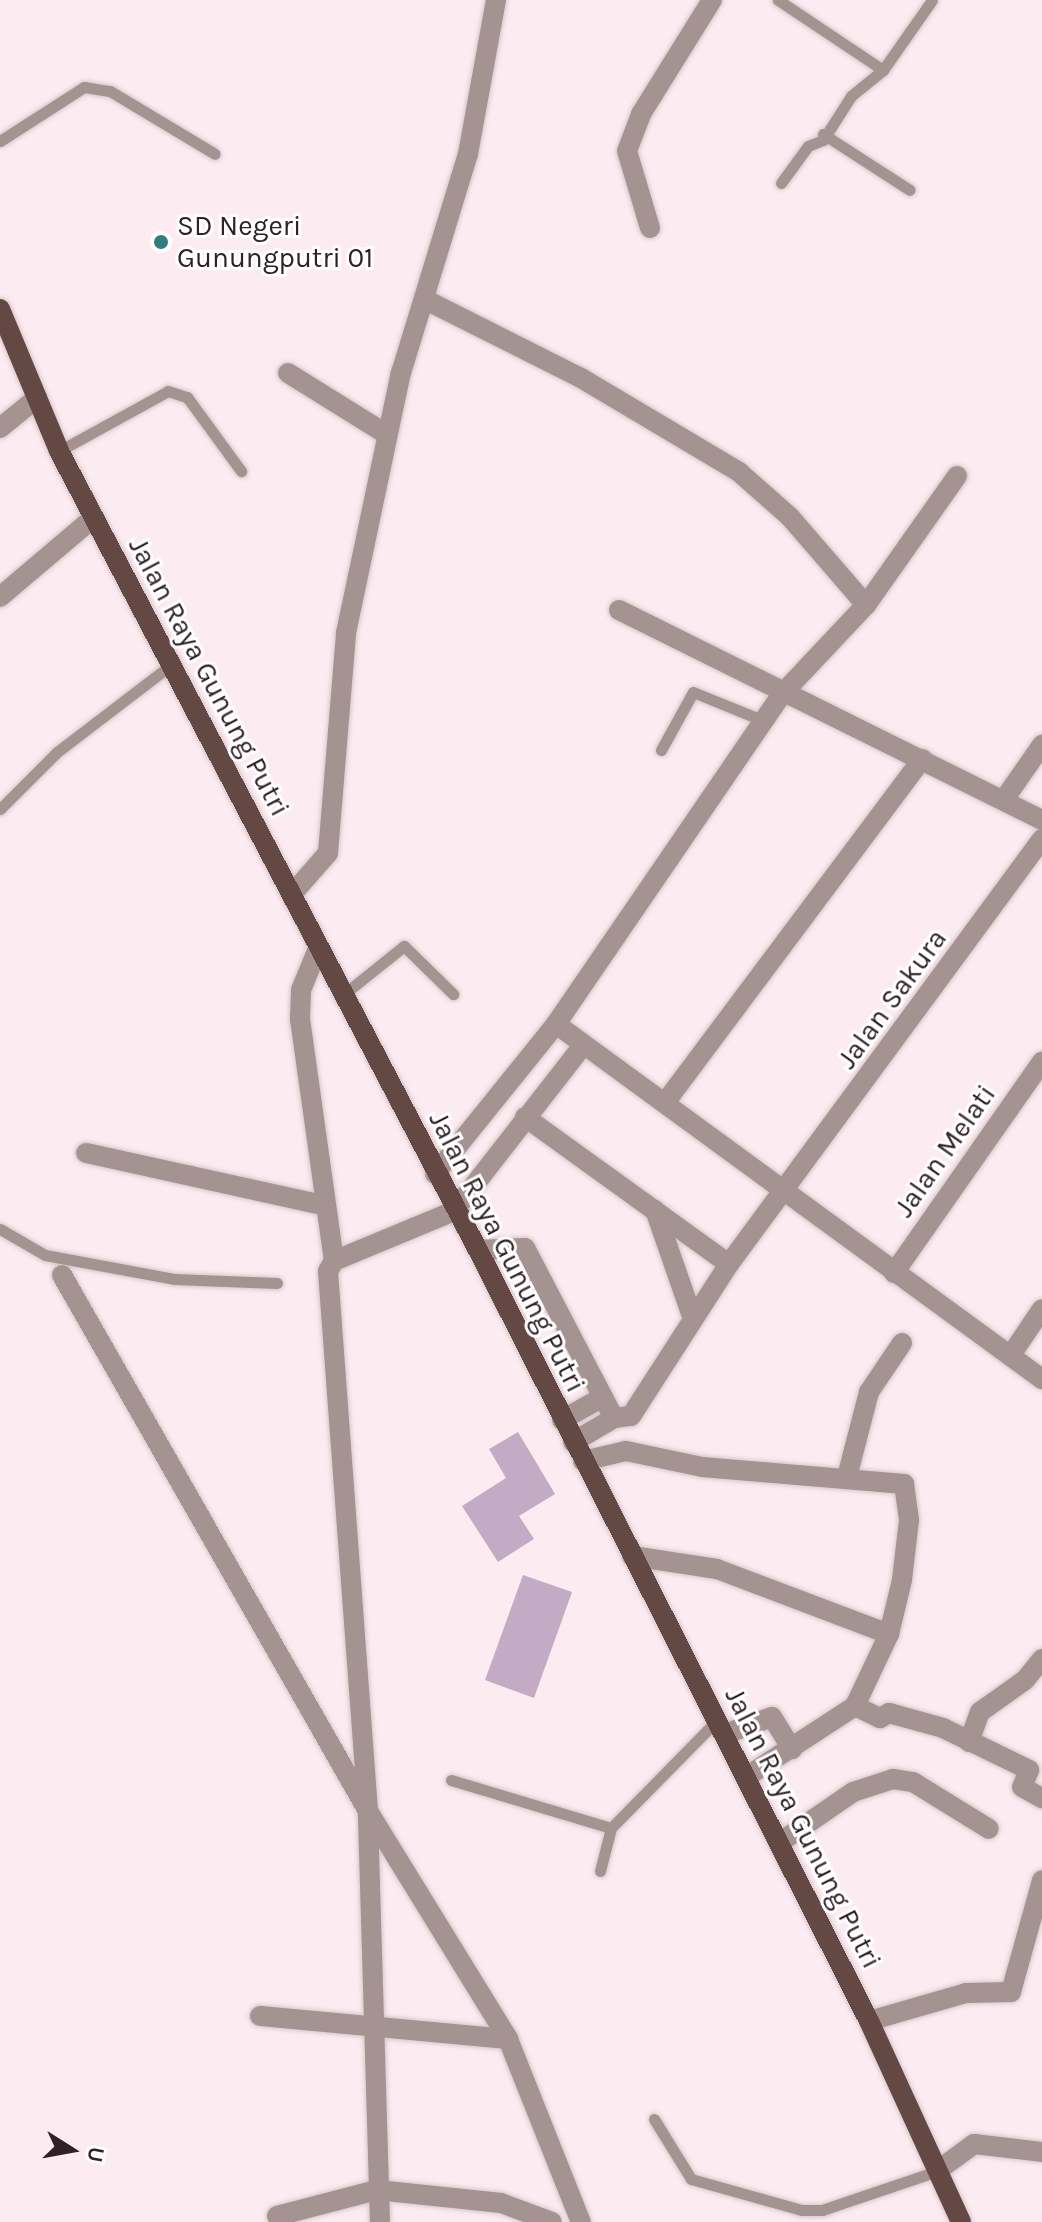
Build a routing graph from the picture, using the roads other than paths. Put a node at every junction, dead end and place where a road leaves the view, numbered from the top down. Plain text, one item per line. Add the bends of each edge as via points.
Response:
1 (496, 0) edge
2 (712, 0) edge
3 (778, 0) edge
4 (932, 0) edge
5 (883, 70) junction
6 (823, 134) junction
7 (0, 141) edge
8 (215, 154) dead end
9 (781, 183) dead end
10 (910, 190) dead end
11 (650, 228) dead end
12 (424, 299) junction
13 (0, 309) edge
14 (288, 373) dead end
15 (37, 398) junction
16 (0, 428) edge
17 (386, 434) junction
18 (59, 451) junction
19 (241, 471) dead end
20 (957, 476) dead end
21 (93, 518) junction
22 (0, 597) edge
23 (866, 605) junction
24 (619, 610) dead end
25 (168, 667) junction
26 (782, 694) junction
27 (762, 720) junction
28 (1042, 745) edge
29 (661, 750) dead end
30 (922, 759) junction
31 (1005, 798) junction
32 (0, 809) edge
33 (1042, 820) edge
34 (1042, 839) edge
35 (293, 893) junction
36 (317, 951) junction
37 (344, 994) junction
38 (453, 994) dead end
39 (556, 1024) junction
40 (581, 1048) junction
41 (1042, 1062) edge
42 (667, 1100) junction
43 (525, 1117) junction
44 (86, 1153) dead end
45 (435, 1174) junction
46 (786, 1192) junction
47 (322, 1205) junction
48 (655, 1210) junction
49 (454, 1211) junction
50 (0, 1229) edge
51 (478, 1250) junction
52 (334, 1261) junction
53 (729, 1264) junction
54 (894, 1273) junction
55 (62, 1275) dead end
56 (277, 1283) dead end
57 (1042, 1309) edge
58 (693, 1319) junction
59 (902, 1343) dead end
60 (1011, 1355) junction
61 (1042, 1379) edge
62 (603, 1397) junction
63 (614, 1418) junction
64 (562, 1420) junction
65 (573, 1442) junction
66 (583, 1461) junction
67 (847, 1477) junction
68 (632, 1556) junction
69 (889, 1634) junction
70 (1042, 1659) edge
71 (855, 1706) junction
72 (721, 1727) junction
73 (969, 1742) junction
74 (792, 1749) junction
75 (746, 1777) junction
76 (451, 1780) dead end
77 (1042, 1798) edge
78 (368, 1811) junction
79 (611, 1828) junction
80 (989, 1829) dead end
81 (779, 1843) junction
82 (600, 1871) dead end
83 (1042, 1880) edge
84 (1036, 1930) edge
85 (260, 2016) dead end
86 (369, 2021) junction
87 (869, 2021) junction
88 (508, 2039) junction
89 (654, 2119) dead end
90 (1042, 2152) edge
91 (937, 2171) junction
92 (377, 2190) junction
93 (277, 2216) dead end
94 (380, 2222) edge
95 (552, 2222) edge
96 (581, 2222) edge
97 (961, 2222) edge

1 - 12 street via 468,154
2 - 11 street via 641,114 627,151
3 - 5 lane
4 - 5 lane
5 - 6 lane
6 - 9 lane
6 - 10 lane
7 - 8 lane via 84,87 110,91
12 - 17 street
12 - 23 street via 581,378 739,472 790,517
13 - 15 main road, Jalan Raya Gunung Putri
14 - 17 street
15 - 16 street
15 - 18 main road, Jalan Raya Gunung Putri
17 - 35 street via 343,649 328,853
18 - 19 lane via 168,391 187,397
18 - 21 main road, Jalan Raya Gunung Putri
20 - 23 street
21 - 22 street
21 - 25 main road, Jalan Raya Gunung Putri
23 - 26 street
24 - 26 street
25 - 32 lane via 57,752
25 - 35 main road, Jalan Raya Gunung Putri
26 - 27 street
26 - 30 street
27 - 29 lane via 693,692
27 - 39 street
28 - 31 street
30 - 31 street
30 - 42 street
31 - 33 street
34 - 46 street, Jalan Sakura
35 - 36 main road, Jalan Raya Gunung Putri
36 - 37 main road, Jalan Raya Gunung Putri
36 - 47 street via 301,990 300,1019
37 - 38 lane via 406,946
37 - 45 main road, Jalan Raya Gunung Putri
39 - 40 street
39 - 45 street
40 - 42 street
40 - 43 street
41 - 54 street, Jalan Melati
42 - 46 street
43 - 48 street
43 - 49 street
44 - 47 street
45 - 49 main road, Jalan Raya Gunung Putri
46 - 53 street, Jalan Sakura
46 - 54 street
47 - 52 street
48 - 53 street
48 - 58 street
49 - 51 main road, Jalan Raya Gunung Putri
49 - 52 street
50 - 56 lane via 45,1255 174,1279
51 - 62 street via 525,1248
51 - 64 main road, Jalan Raya Gunung Putri
52 - 78 street via 326,1279
53 - 58 street, Jalan Sakura
54 - 60 street
55 - 78 street
57 - 60 street
58 - 63 street, Jalan Sakura via 642,1404 631,1416
59 - 67 street via 869,1392
60 - 61 street
62 - 63 street
62 - 64 street
63 - 65 street, Jalan Sakura
64 - 65 main road, Jalan Raya Gunung Putri
65 - 66 main road, Jalan Raya Gunung Putri
66 - 67 street via 610,1450 702,1467
66 - 68 main road, Jalan Raya Gunung Putri
67 - 69 street via 908,1490
68 - 69 street via 717,1569
68 - 72 main road, Jalan Raya Gunung Putri
69 - 71 street
70 - 73 street via 1025,1680 980,1712
71 - 73 street
71 - 74 street
72 - 74 street via 772,1717
72 - 75 main road, Jalan Raya Gunung Putri
72 - 79 lane
73 - 77 street via 1029,1770 1022,1787
74 - 75 street
75 - 81 main road, Jalan Raya Gunung Putri
76 - 79 lane
78 - 86 street
78 - 88 street
79 - 82 lane
80 - 81 street via 913,1782 893,1779 853,1792
81 - 87 main road, Jalan Raya Gunung Putri
83 - 84 street
84 - 87 street via 1011,1992 966,1993
85 - 86 street
86 - 88 street
86 - 92 street
87 - 91 main road, Jalan Raya Gunung Putri
88 - 96 street
89 - 91 lane via 691,2179 802,2210 822,2210
90 - 91 street via 974,2144
91 - 97 main road, Jalan Raya Gunung Putri
92 - 93 street
92 - 94 street
92 - 95 street via 501,2203

